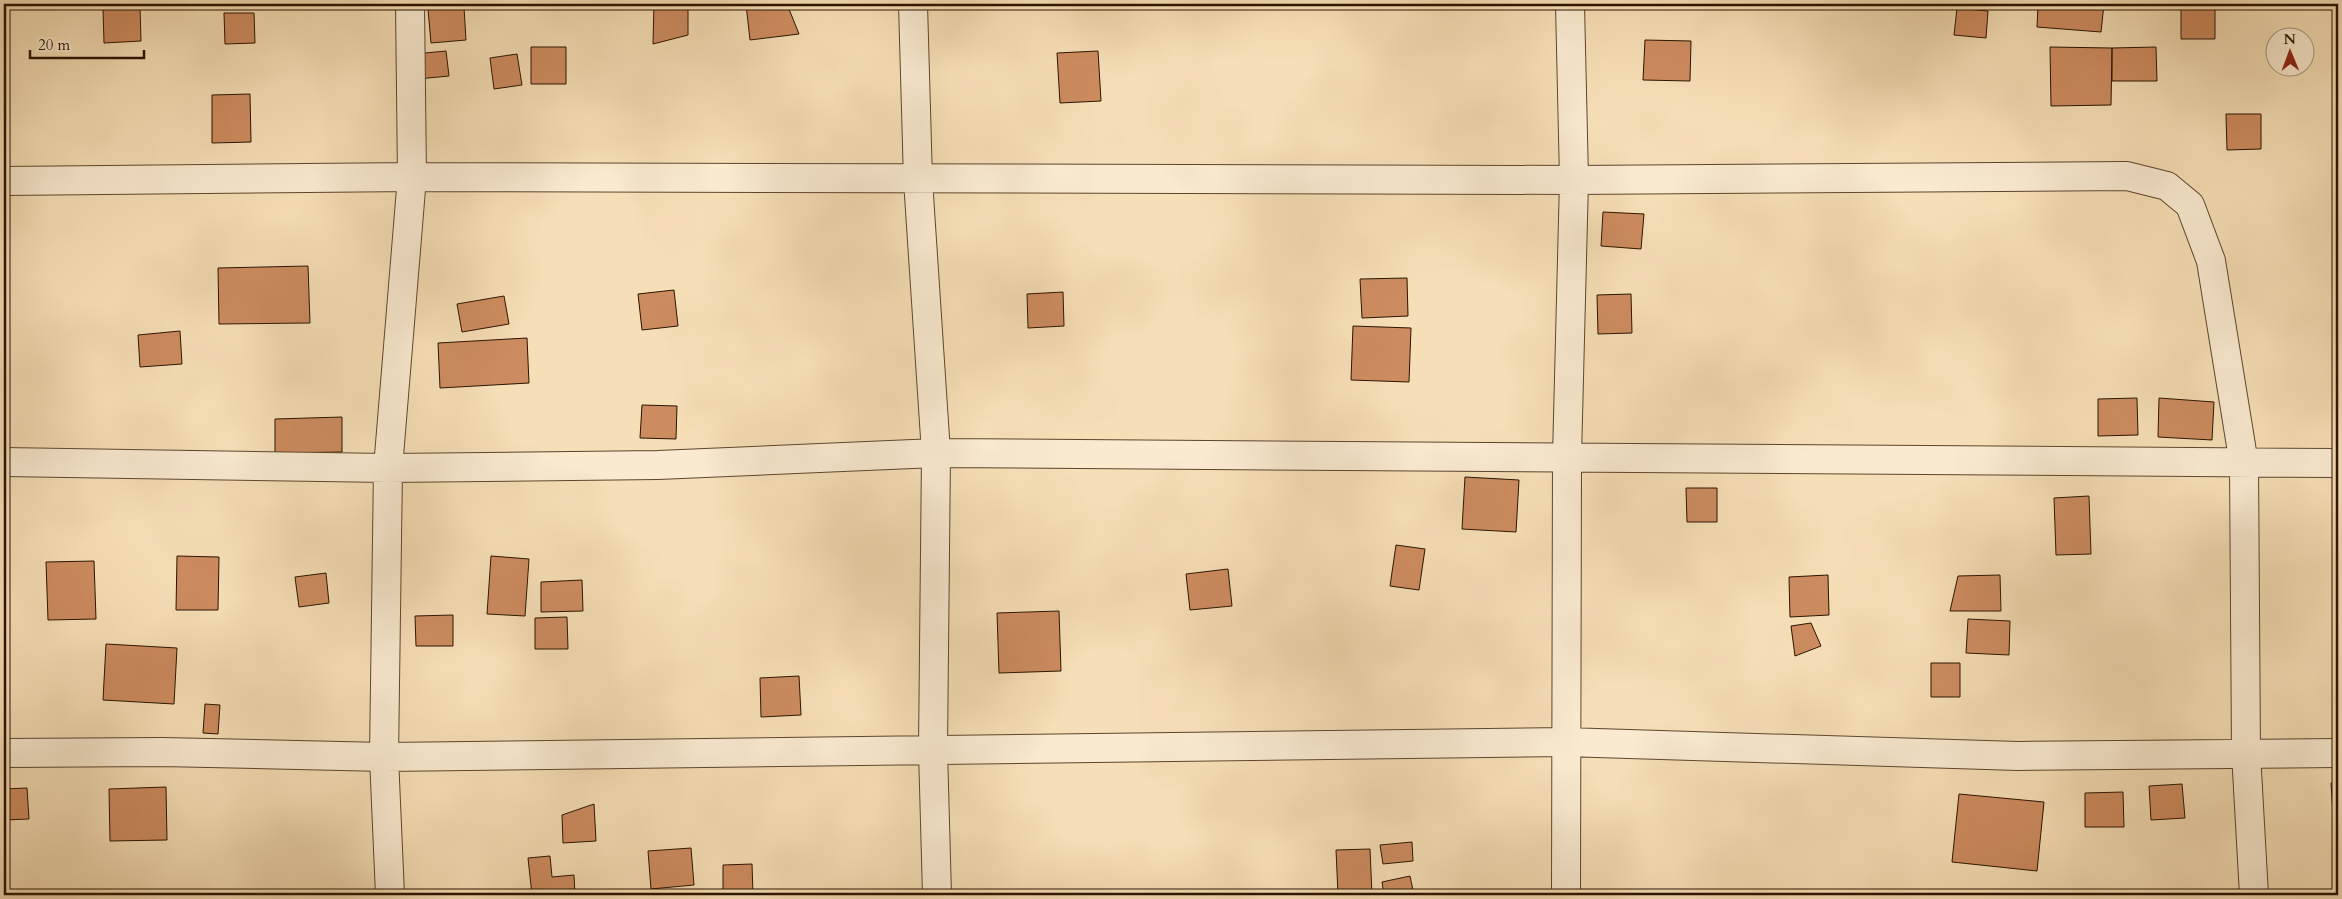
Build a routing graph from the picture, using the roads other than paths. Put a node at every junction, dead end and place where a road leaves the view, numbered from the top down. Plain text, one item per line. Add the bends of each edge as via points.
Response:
1 (410, 4) edge
2 (913, 4) edge
3 (1570, 4) edge
4 (412, 177) junction
5 (918, 180) junction
6 (1574, 180) junction
7 (4, 181) edge
8 (936, 453) junction
9 (1567, 457) junction
10 (4, 462) edge
11 (2338, 463) edge
12 (2244, 464) junction
13 (388, 468) junction
14 (1565, 742) junction
15 (933, 750) junction
16 (4, 753) edge
17 (2246, 753) junction
18 (2338, 753) edge
19 (384, 757) junction
20 (390, 895) edge
21 (937, 895) edge
22 (1566, 895) edge
23 (2254, 895) edge

1 - 4 street
2 - 5 street
3 - 6 street
4 - 5 street
4 - 7 street
4 - 13 street
5 - 6 street
5 - 8 street
6 - 9 street
6 - 12 street via 2127,176 2167,186 2190,205 2211,261
8 - 9 street
8 - 13 street via 658,465
8 - 15 street
9 - 12 street
9 - 14 street
10 - 13 street
11 - 12 street
12 - 17 street
13 - 19 street
14 - 15 street
14 - 17 street via 2018,756
14 - 22 street
15 - 19 street
15 - 21 street
16 - 19 street via 162,752
17 - 18 street
17 - 23 street
19 - 20 street

